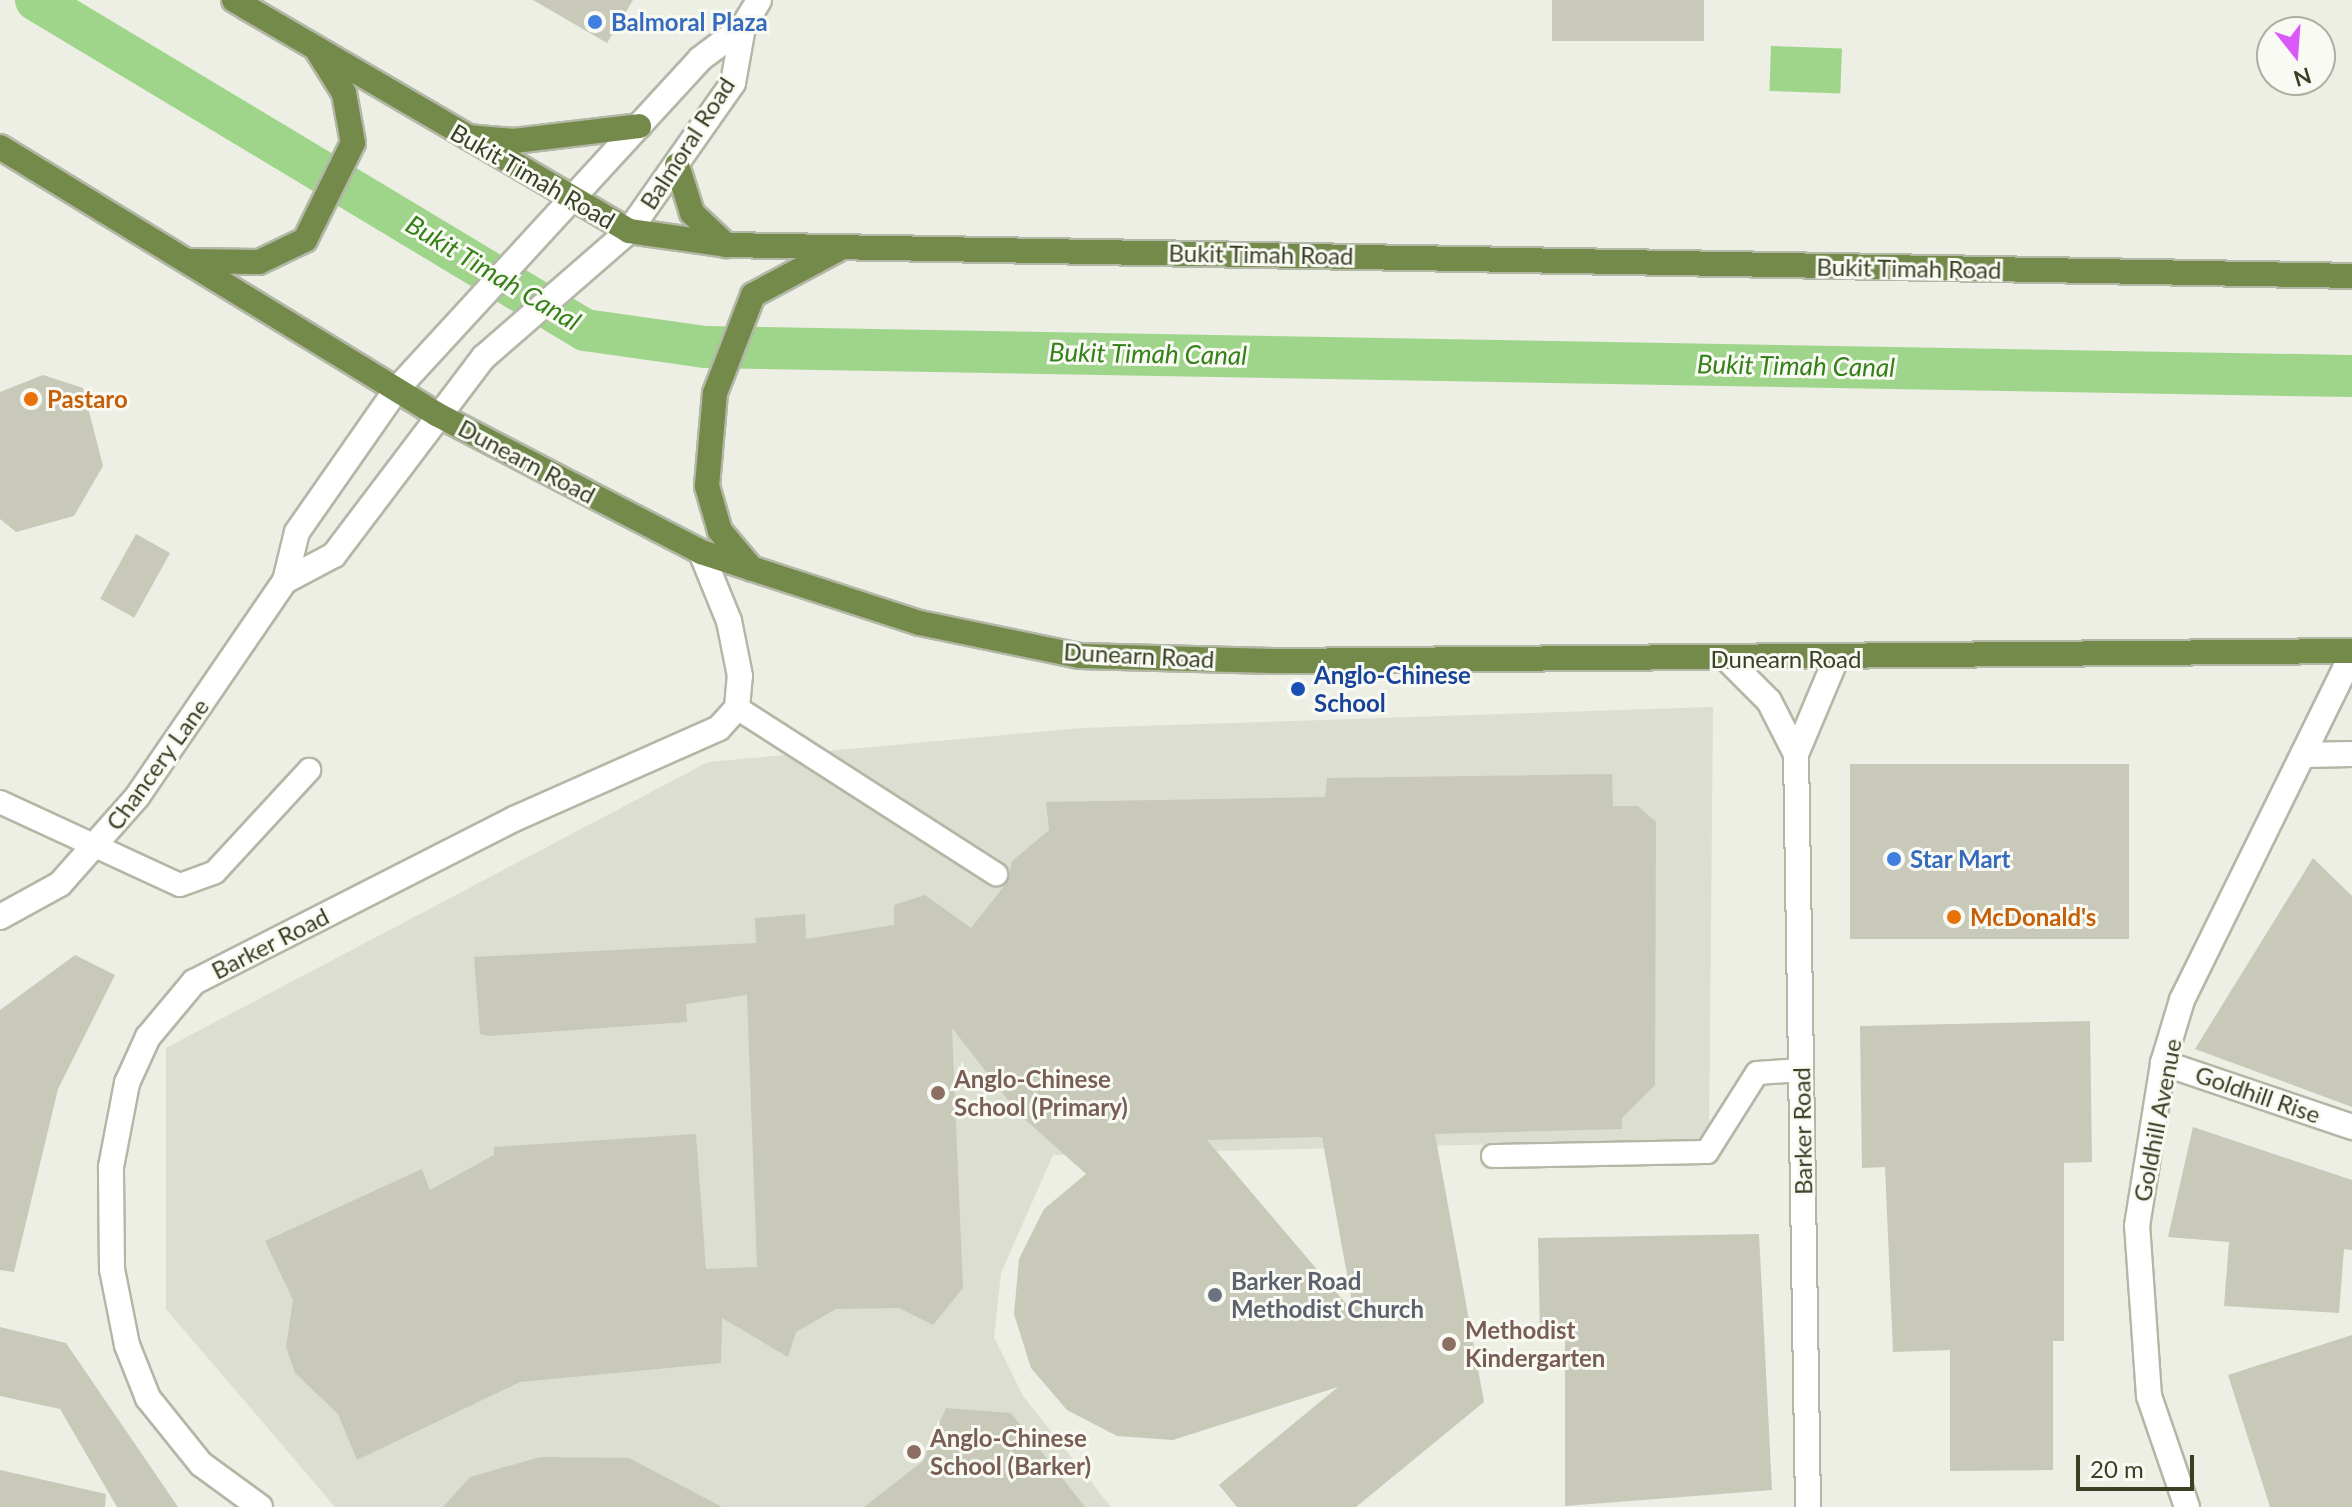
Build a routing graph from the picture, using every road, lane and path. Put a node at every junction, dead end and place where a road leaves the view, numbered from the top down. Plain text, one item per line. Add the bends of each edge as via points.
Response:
1 (234, 0) edge
2 (759, 0) edge
3 (743, 27) junction
4 (314, 45) junction
5 (639, 126) junction
6 (462, 136) junction
7 (2, 152) edge
8 (677, 165) junction
9 (570, 198) junction
10 (629, 231) junction
11 (727, 245) junction
12 (842, 247) junction
13 (186, 261) junction
14 (2352, 276) edge
15 (396, 390) junction
16 (438, 415) junction
17 (701, 552) junction
18 (753, 571) junction
19 (285, 581) junction
20 (2352, 653) edge
21 (1727, 659) junction
22 (1836, 659) junction
23 (737, 708) junction
24 (1796, 754) junction
25 (2352, 754) edge
26 (2303, 755) junction
27 (309, 770) dead end
28 (0, 802) edge
29 (97, 848) junction
30 (996, 874) dead end
31 (0, 917) edge
32 (2163, 1063) junction
33 (1801, 1070) junction
34 (2352, 1127) edge
35 (1493, 1156) dead end
36 (260, 1507) edge
37 (1808, 1507) edge
38 (2187, 1507) edge

1 - 4 highway, Bukit Timah Road
2 - 3 street, Balmoral Road
3 - 5 street, Balmoral Road via 700,59
3 - 8 street, Balmoral Road via 733,83
4 - 6 highway, Bukit Timah Road
4 - 13 highway via 344,93 353,143 305,240 259,262
5 - 6 highway via 514,141
5 - 9 street, Balmoral Road
6 - 9 highway, Bukit Timah Road
7 - 13 highway, Dunearn Road
8 - 10 street, Balmoral Road
8 - 11 highway via 692,213
9 - 10 highway, Bukit Timah Road
9 - 15 street, Balmoral Road
10 - 11 highway, Bukit Timah Road
10 - 16 street, Balmoral Road via 484,357
11 - 12 highway, Bukit Timah Road
12 - 14 highway, Bukit Timah Road
12 - 18 highway via 753,295 715,393 707,486 720,531
13 - 15 highway, Dunearn Road
15 - 16 highway, Dunearn Road
15 - 19 street, Chancery Lane via 297,532
16 - 17 highway, Dunearn Road
16 - 19 street, Chancery Lane via 334,555
17 - 18 highway, Dunearn Road
17 - 23 street via 729,621 740,676
18 - 21 highway, Dunearn Road via 920,623 1080,656
19 - 29 street, Chancery Lane
20 - 22 highway, Dunearn Road
20 - 26 street, Goldhill Avenue
21 - 22 highway, Dunearn Road
21 - 24 street, Barker Road via 1769,701
22 - 24 street, Barker Road
23 - 30 lane
23 - 36 street, Barker Road via 719,728 514,819 194,982 148,1037 127,1083 111,1167 112,1269 127,1345 148,1398 201,1464
24 - 33 street, Barker Road
25 - 26 street
26 - 32 street, Goldhill Avenue via 2182,1000
27 - 29 lane via 215,872 195,883 165,880
28 - 29 lane
29 - 31 street, Chancery Lane via 60,884
32 - 34 street, Goldhill Rise
32 - 38 street, Goldhill Avenue via 2137,1226 2149,1396
33 - 35 lane via 1757,1073 1707,1152
33 - 37 street, Barker Road

